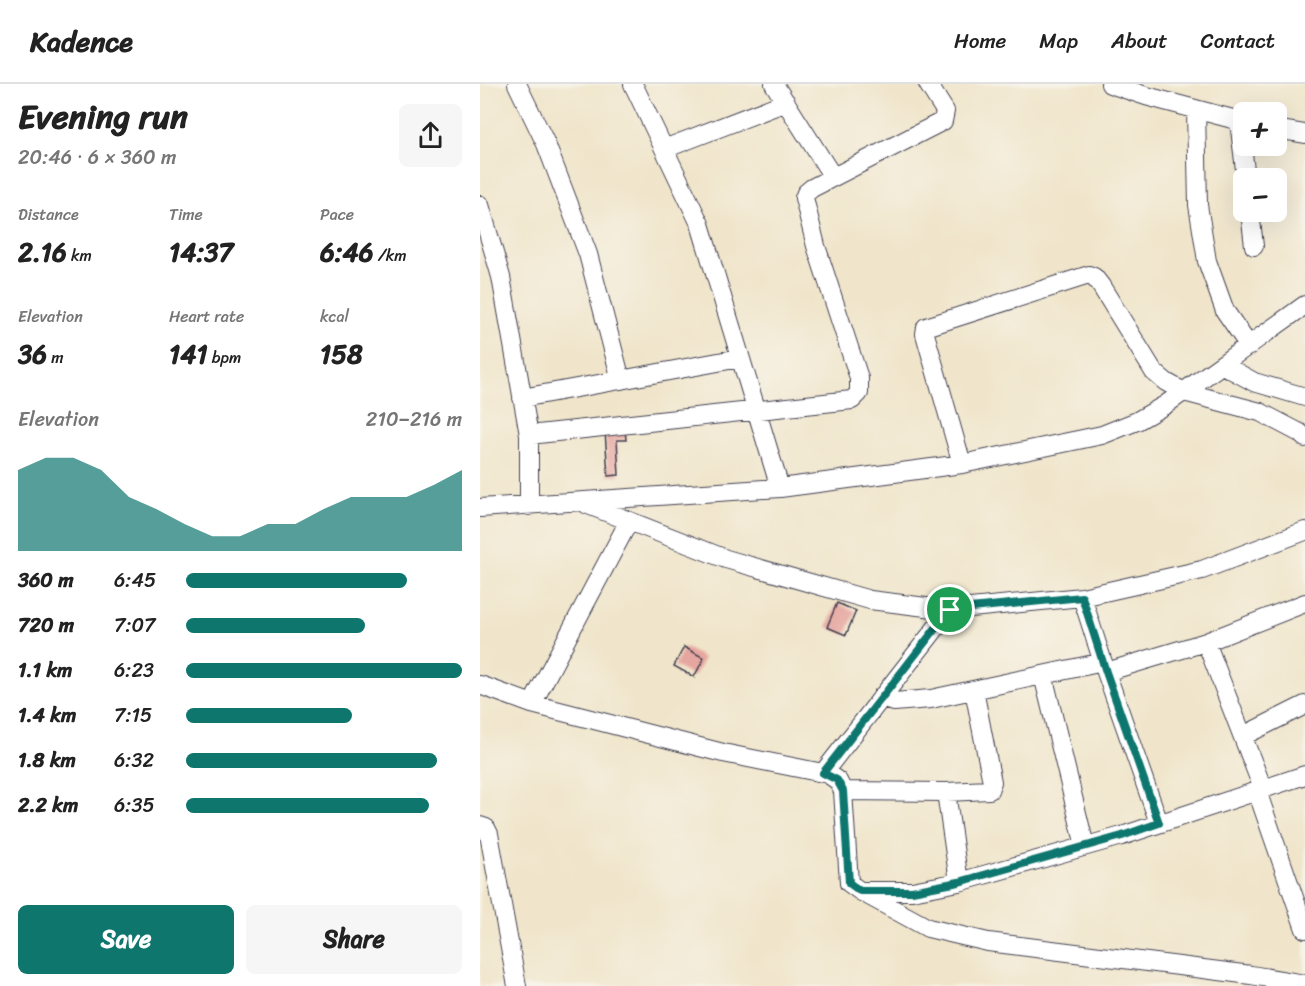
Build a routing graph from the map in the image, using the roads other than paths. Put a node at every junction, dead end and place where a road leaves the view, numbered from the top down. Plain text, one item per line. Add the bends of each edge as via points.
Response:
1 (517, 84) edge
2 (633, 84) edge
3 (774, 84) edge
4 (928, 84) edge
5 (1110, 84) edge
6 (1146, 90) edge
7 (786, 102) junction
8 (1196, 109) junction
9 (1233, 120) edge
10 (1287, 131) edge
11 (1305, 134) edge
12 (663, 149) junction
13 (833, 177) junction
14 (480, 205) edge
15 (1251, 222) edge
16 (1254, 246) dead end
17 (1305, 305) edge
18 (1249, 346) junction
19 (740, 358) junction
20 (1219, 368) junction
21 (621, 380) junction
22 (1189, 389) junction
23 (1305, 397) edge
24 (522, 398) junction
25 (757, 411) junction
26 (529, 435) junction
27 (1305, 438) edge
28 (962, 464) junction
29 (780, 488) junction
30 (581, 502) junction
31 (529, 506) junction
32 (480, 508) edge
33 (629, 521) junction
34 (1305, 531) edge
35 (1082, 597) junction
36 (1305, 603) edge
37 (950, 610) junction
38 (1206, 642) junction
39 (1104, 667) junction
40 (1043, 675) junction
41 (480, 685) edge
42 (974, 690) junction
43 (882, 696) junction
44 (532, 704) junction
45 (1305, 705) edge
46 (1243, 735) junction
47 (823, 773) junction
48 (1305, 775) edge
49 (1260, 790) junction
50 (843, 791) junction
51 (946, 792) junction
52 (1159, 823) junction
53 (480, 826) edge
54 (1085, 846) junction
55 (959, 882) junction
56 (860, 891) junction
57 (1305, 929) edge
58 (1305, 984) edge
59 (517, 986) edge

1 - 21 street via 546,144 588,254
2 - 12 street
3 - 7 street
4 - 13 street via 945,111 943,122
5 - 6 street
6 - 8 street
7 - 12 street
7 - 13 street
8 - 9 street
8 - 18 street via 1198,205 1207,261 1225,311
10 - 11 street
12 - 19 street via 700,224
13 - 25 street via 806,193 805,202 859,378 859,393 852,400
14 - 24 street via 503,284
15 - 16 street
17 - 18 street
18 - 20 street
19 - 21 street
19 - 25 street
20 - 22 street
20 - 23 street
21 - 24 street
22 - 27 street via 1260,412
22 - 28 street via 1137,421 1102,435
22 - 28 street via 1166,382 1154,372 1095,277 1089,275 931,324 926,327 926,334
24 - 26 street
25 - 26 street
25 - 29 street
26 - 31 street
28 - 29 street
29 - 30 street
30 - 31 street
30 - 33 street
31 - 32 street
33 - 37 street via 726,559 870,600
33 - 44 street
34 - 35 street via 1202,570
35 - 37 street
35 - 39 street
36 - 38 street
37 - 43 street
38 - 39 street
38 - 46 street
39 - 40 street
39 - 52 street
40 - 42 street
40 - 54 street
41 - 44 street
42 - 43 street via 912,702 894,702
42 - 51 street via 992,782 990,790
43 - 47 street
44 - 47 street via 723,753
45 - 46 street
46 - 49 street
47 - 50 street via 837,780
48 - 49 street
49 - 52 street
49 - 57 street
50 - 51 street
50 - 56 street via 849,883
51 - 55 street
52 - 54 street
53 - 59 street via 489,834
54 - 55 street
55 - 56 street via 912,891
56 - 58 street via 928,927 988,942

